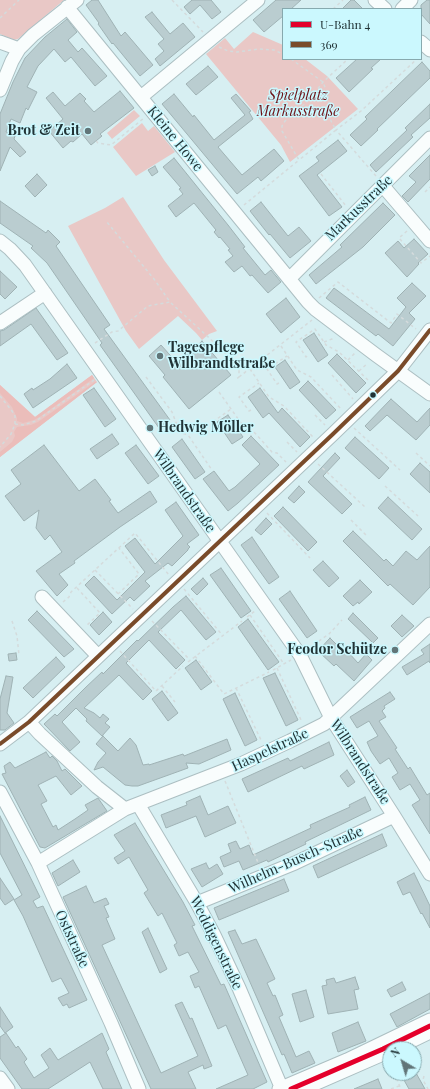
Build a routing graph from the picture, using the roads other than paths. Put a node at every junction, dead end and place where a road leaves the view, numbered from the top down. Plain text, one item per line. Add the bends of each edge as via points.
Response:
1 (258, 0) edge
2 (375, 0) edge
3 (411, 0) edge
4 (72, 3) edge
5 (384, 8) edge
6 (403, 8) edge
7 (0, 42) edge
8 (422, 43) edge
9 (18, 49) junction
10 (430, 50) edge
11 (0, 90) edge
12 (141, 97) junction
13 (430, 138) edge
14 (383, 186) junction
15 (0, 241) edge
16 (430, 241) edge
17 (289, 279) junction
18 (45, 293) junction
19 (0, 323) edge
20 (427, 334) edge
21 (398, 371) junction
22 (430, 394) edge
23 (219, 541) junction
24 (42, 597) dead end
25 (430, 624) edge
26 (98, 656) junction
27 (331, 718) junction
28 (29, 722) junction
29 (0, 744) edge
30 (0, 792) edge
31 (138, 804) junction
32 (125, 809) junction
33 (394, 816) junction
34 (38, 863) junction
35 (430, 874) edge
36 (197, 903) junction
37 (430, 1020) edge
38 (430, 1032) edge
39 (411, 1041) edge
40 (382, 1054) edge
41 (0, 1078) edge
42 (8, 1089) edge
43 (139, 1089) edge
44 (281, 1089) edge
45 (303, 1089) edge

1 - 12 street
2 - 5 street
3 - 6 street
4 - 9 street
4 - 12 street, Kleine Howe
7 - 9 street
8 - 10 street
9 - 11 street
12 - 17 street, Kleine Howe
13 - 14 street, Markusstraße
14 - 16 street
14 - 17 street, Markusstraße
15 - 18 street, Wilbrandstraße via 25,265
17 - 21 street, Kleine Howe via 316,309
18 - 19 street
18 - 23 street, Wilbrandstraße
20 - 21 street
21 - 22 street, Kleine Howe
21 - 23 street via 322,446
23 - 26 street
23 - 27 street, Wilbrandstraße via 300,655
24 - 26 street
25 - 27 street, Haspelstraße
26 - 28 street
27 - 31 street, Haspelstraße via 267,752
27 - 33 street, Wilbrandstraße
28 - 29 street
28 - 32 street via 97,787
30 - 34 street, Oststraße
31 - 32 street, Haspelstraße
31 - 36 street, Weddigenstraße
32 - 34 street, Haspelstraße
33 - 35 street, Wilbrandstraße
33 - 36 street, Wilhelm-Busch-Straße via 295,863
34 - 43 street, Oststraße
36 - 44 street, Weddigenstraße via 239,988
37 - 44 street
38 - 39 street
40 - 45 street
41 - 42 street

